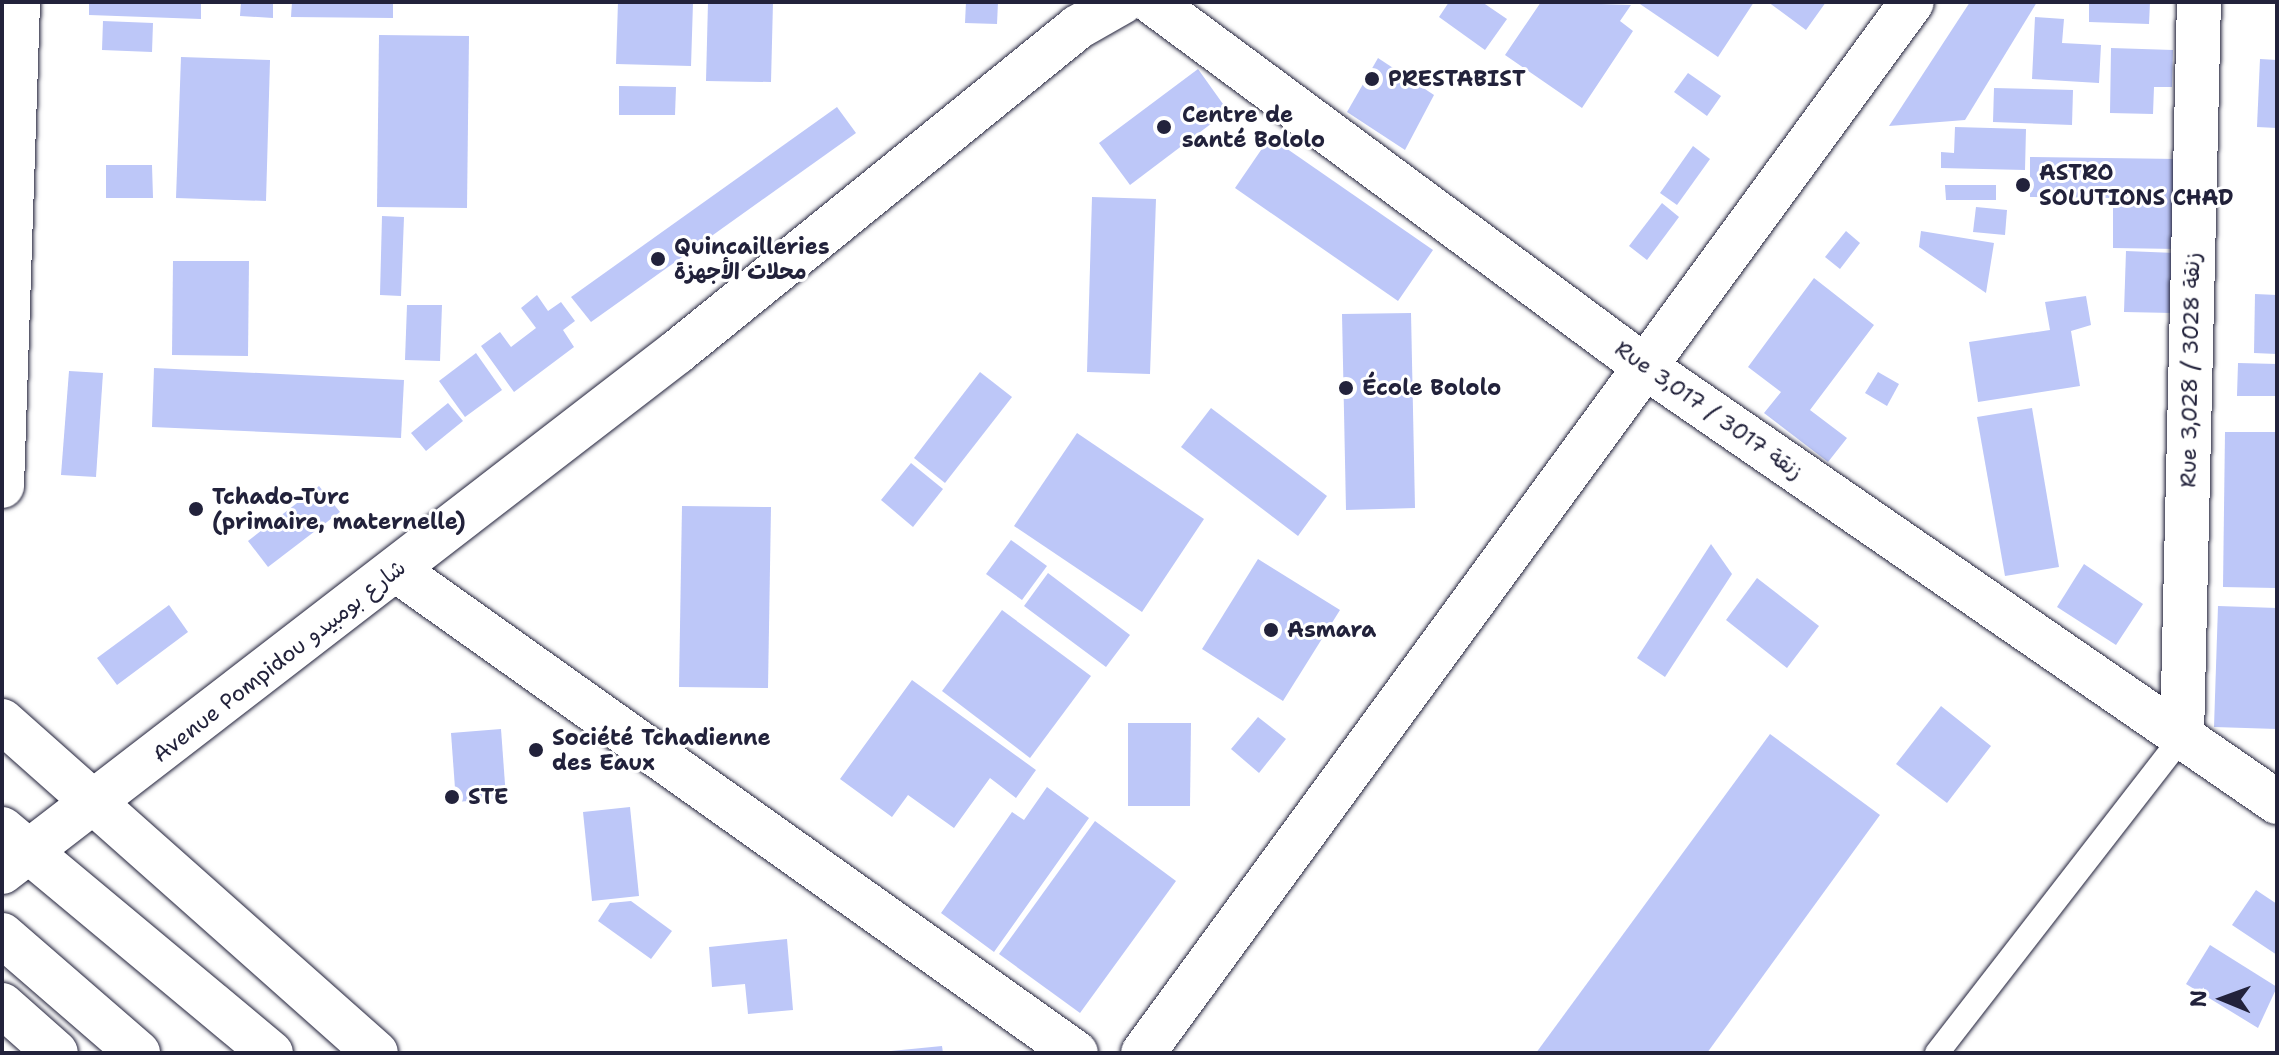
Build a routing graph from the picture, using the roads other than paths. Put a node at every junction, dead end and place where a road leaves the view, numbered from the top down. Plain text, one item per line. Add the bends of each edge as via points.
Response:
1 (18, 2) edge
2 (1122, 2) edge
3 (1152, 2) edge
4 (1912, 2) edge
5 (2199, 2) edge
6 (1084, 14) edge
7 (1644, 366) junction
8 (2, 486) edge
9 (396, 570) junction
10 (2, 721) edge
11 (2182, 737) junction
12 (2277, 802) edge
13 (93, 805) junction
14 (11, 851) edge
15 (2, 935) edge
16 (2, 1005) edge
17 (56, 1053) edge
18 (138, 1053) edge
19 (271, 1053) edge
20 (376, 1053) edge
21 (1076, 1053) edge
22 (1143, 1053) edge
23 (1937, 1053) edge

1 - 8 street
2 - 6 street, Avenue Pompidou شارع بومبيدو
3 - 7 street, Rue 3,017 / زنقة 3017
4 - 7 street
5 - 11 street, Rue 3,028 / زنقة 3028
6 - 9 street, Avenue Pompidou شارع بومبيدو via 677,352
7 - 11 street, Rue 3,017 / زنقة 3017
7 - 22 street
9 - 13 street, Avenue Pompidou شارع بومبيدو
9 - 21 street
10 - 13 street
11 - 12 street, Rue 3,017 / زنقة 3017
11 - 23 lane
13 - 14 street, Avenue Pompidou شارع بومبيدو
13 - 20 street
14 - 19 street
15 - 18 street
16 - 17 street

